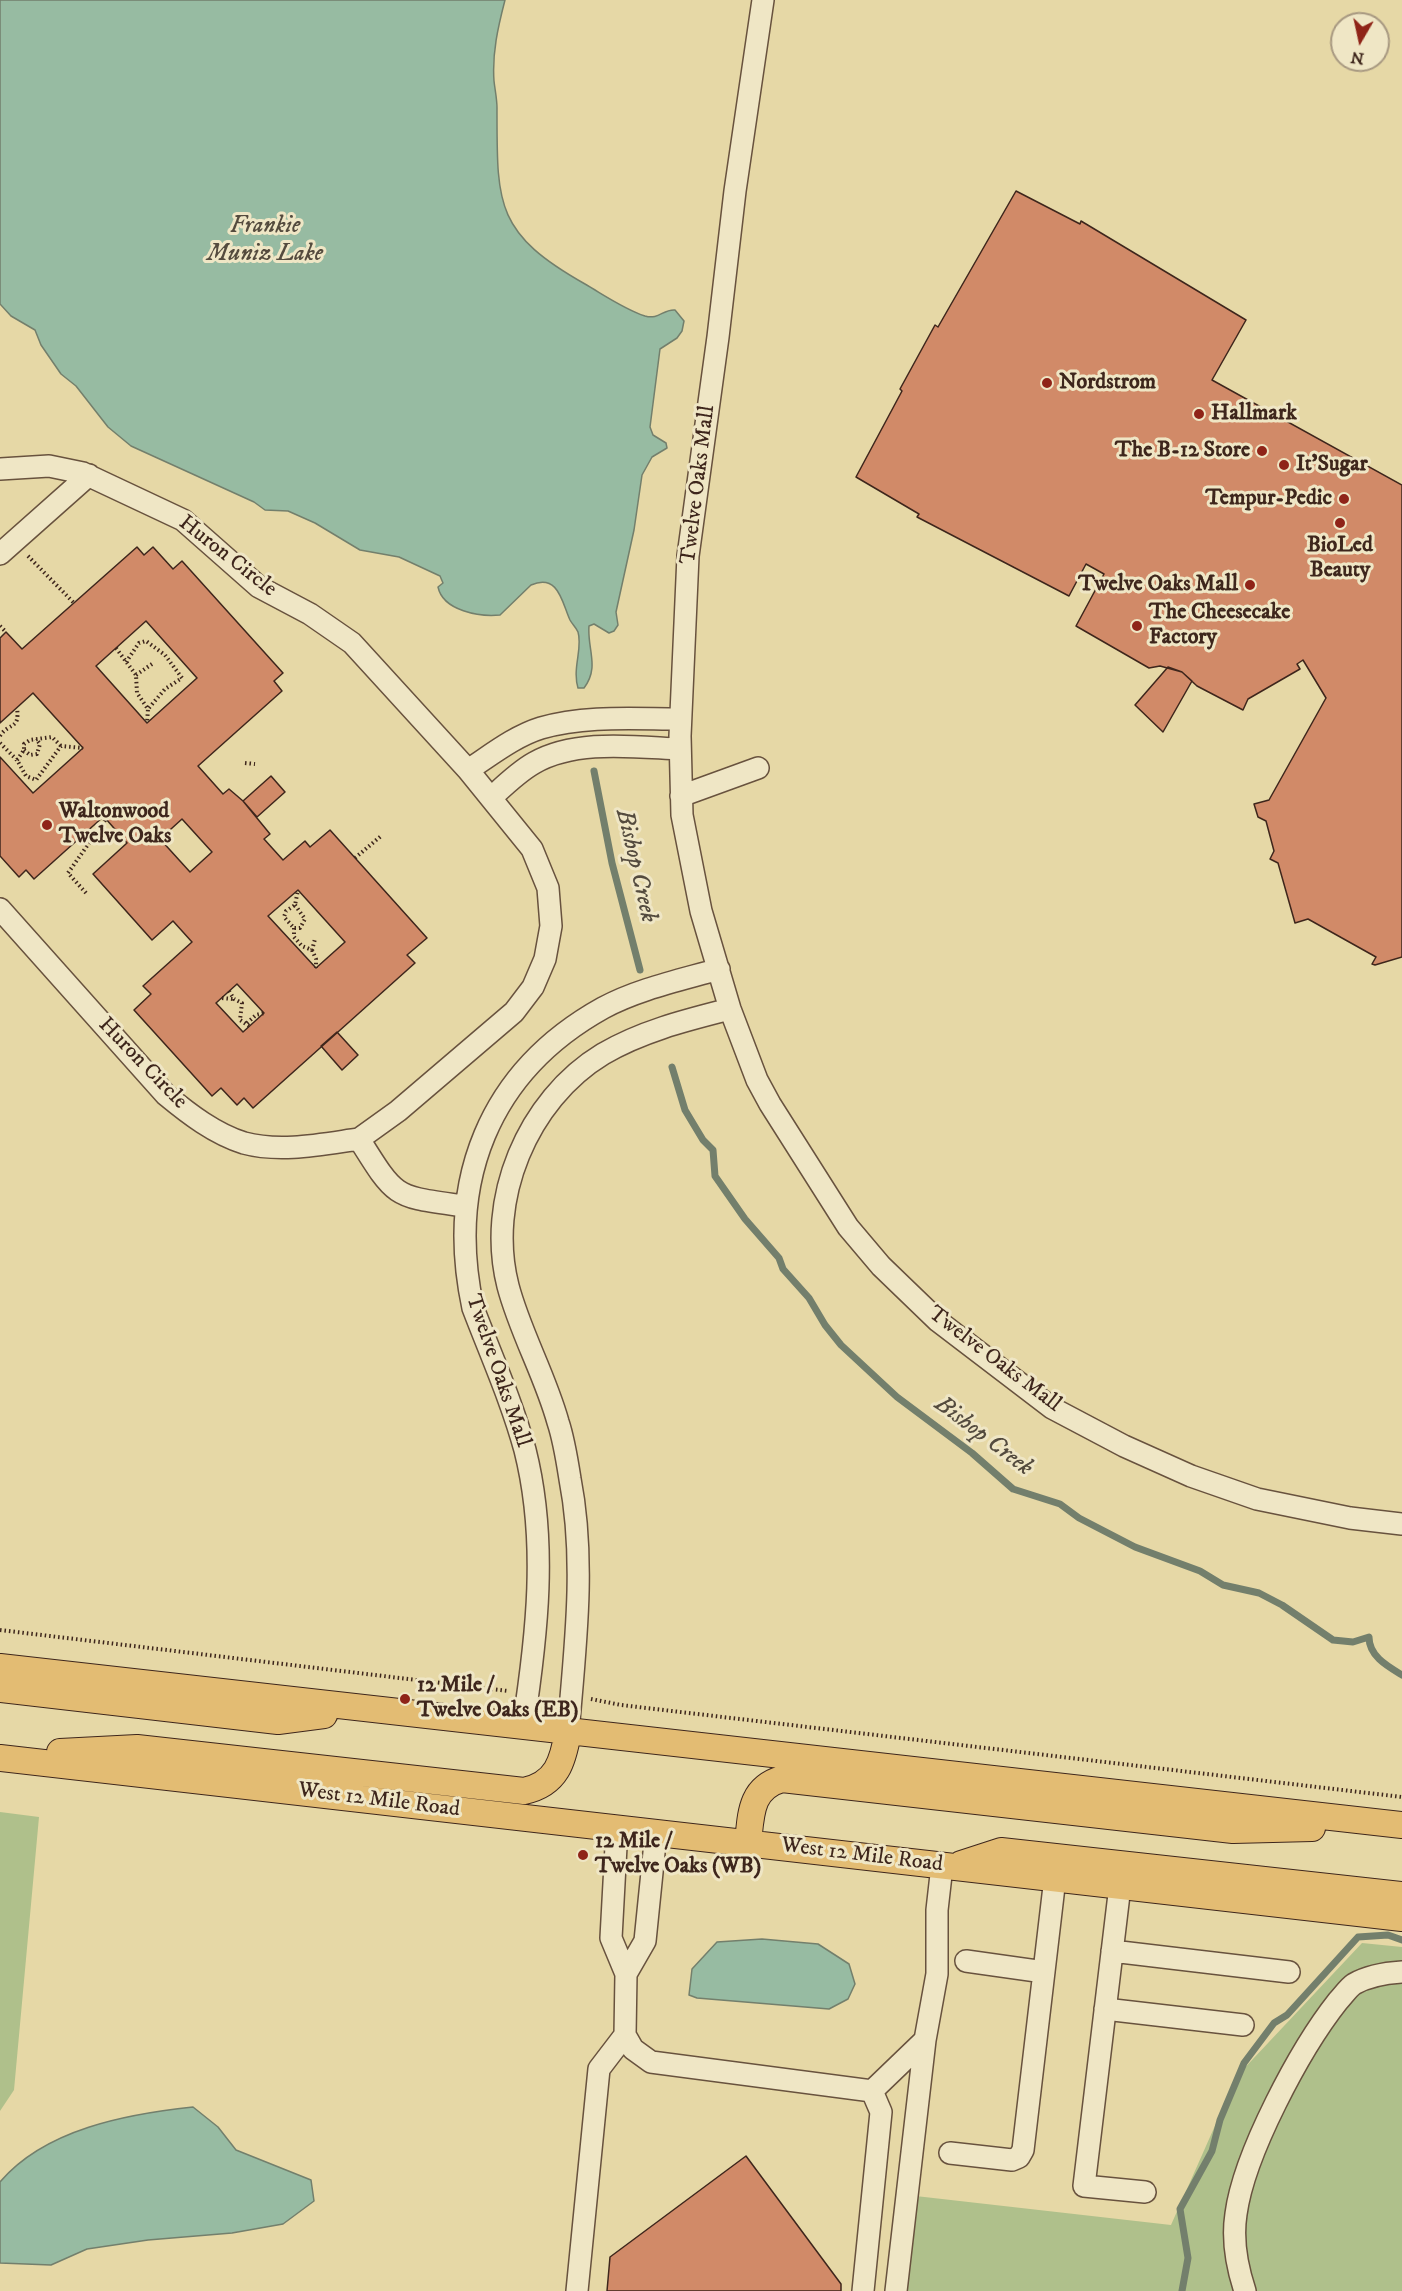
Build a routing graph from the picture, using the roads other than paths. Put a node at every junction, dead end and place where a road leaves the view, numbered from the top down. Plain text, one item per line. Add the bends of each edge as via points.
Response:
1 (763, 0) edge
2 (0, 469) edge
3 (88, 475) junction
4 (7, 548) edge
5 (680, 719) junction
6 (680, 749) junction
7 (758, 768) dead end
8 (468, 770) junction
9 (681, 796) junction
10 (491, 798) junction
11 (0, 909) edge
12 (719, 969) junction
13 (730, 1009) junction
14 (359, 1139) junction
15 (464, 1206) junction
16 (1402, 1524) edge
17 (0, 1667) edge
18 (0, 1689) edge
19 (363, 1709) junction
20 (522, 1727) junction
21 (568, 1732) junction
22 (0, 1757) edge
23 (1402, 1826) edge
24 (617, 1828) junction
25 (656, 1833) junction
26 (748, 1843) junction
27 (947, 1866) junction
28 (1055, 1878) junction
29 (1120, 1886) junction
30 (1402, 1895) edge
31 (1402, 1918) edge
32 (1112, 1951) junction
33 (966, 1961) dead end
34 (1044, 1972) junction
35 (1289, 1972) dead end
36 (1402, 1972) edge
37 (626, 1974) junction
38 (1105, 2009) junction
39 (1244, 2025) dead end
40 (625, 2035) junction
41 (925, 2040) junction
42 (873, 2091) junction
43 (950, 2152) dead end
44 (1145, 2192) dead end
45 (577, 2291) edge
46 (863, 2291) edge
47 (896, 2291) edge
48 (1245, 2291) edge

1 - 5 street, Twelve Oaks Mall via 688,556
2 - 3 street, Huron Circle via 49,466
3 - 4 street
3 - 8 street, Huron Circle via 183,520 259,587 310,614 352,643
5 - 6 street, Twelve Oaks Mall
5 - 8 street via 581,720 540,729 512,741
6 - 9 street, Twelve Oaks Mall
6 - 10 street via 585,748 557,754 535,762
7 - 9 street
8 - 10 street, Huron Circle
9 - 12 street, Twelve Oaks Mall via 681,815 700,911
10 - 14 street, Huron Circle via 532,849 548,888 551,926 545,959 533,987 514,1012 398,1112
11 - 14 street, Huron Circle via 166,1095 197,1120 244,1143 287,1148
12 - 13 street, Twelve Oaks Mall
12 - 15 street, Twelve Oaks Mall via 605,1007 552,1042 516,1080 493,1116 468,1180
13 - 16 street, Twelve Oaks Mall via 770,1104 848,1227 929,1313 987,1360 1052,1408 1191,1476 1289,1507
13 - 21 street, Twelve Oaks Mall via 628,1040 583,1068 537,1119 509,1184 504,1268 558,1421 575,1514 578,1564
14 - 15 street via 391,1187 403,1196
15 - 20 street, Twelve Oaks Mall via 465,1269 473,1308 517,1425 537,1520 536,1614
17 - 19 main road
18 - 19 main road via 278,1721
19 - 20 main road
20 - 21 main road
21 - 22 main road via 564,1756 554,1776 545,1784 524,1791 137,1748
21 - 23 main road
22 - 24 main road, West 12 Mile Road
23 - 26 main road via 1233,1830 782,1779 764,1787 752,1804
24 - 25 main road, West 12 Mile Road
24 - 37 street via 611,1938
25 - 26 main road, West 12 Mile Road
25 - 37 street via 645,1941
26 - 27 main road, West 12 Mile Road
27 - 28 main road, West 12 Mile Road
27 - 30 main road via 1001,1851
27 - 41 street via 937,1910 937,1974
28 - 29 main road, West 12 Mile Road
28 - 34 street
29 - 31 main road, West 12 Mile Road
29 - 32 street
32 - 35 street
32 - 38 street
33 - 34 street
34 - 43 street via 1023,2150 1012,2160
36 - 48 street via 1352,1985 1305,2048 1270,2117 1240,2193 1235,2217 1235,2244
37 - 40 street
38 - 39 street
38 - 44 street via 1084,2186
40 - 42 street via 633,2049 651,2062
40 - 45 street via 599,2069
41 - 42 street
41 - 47 street
42 - 46 street via 880,2112

